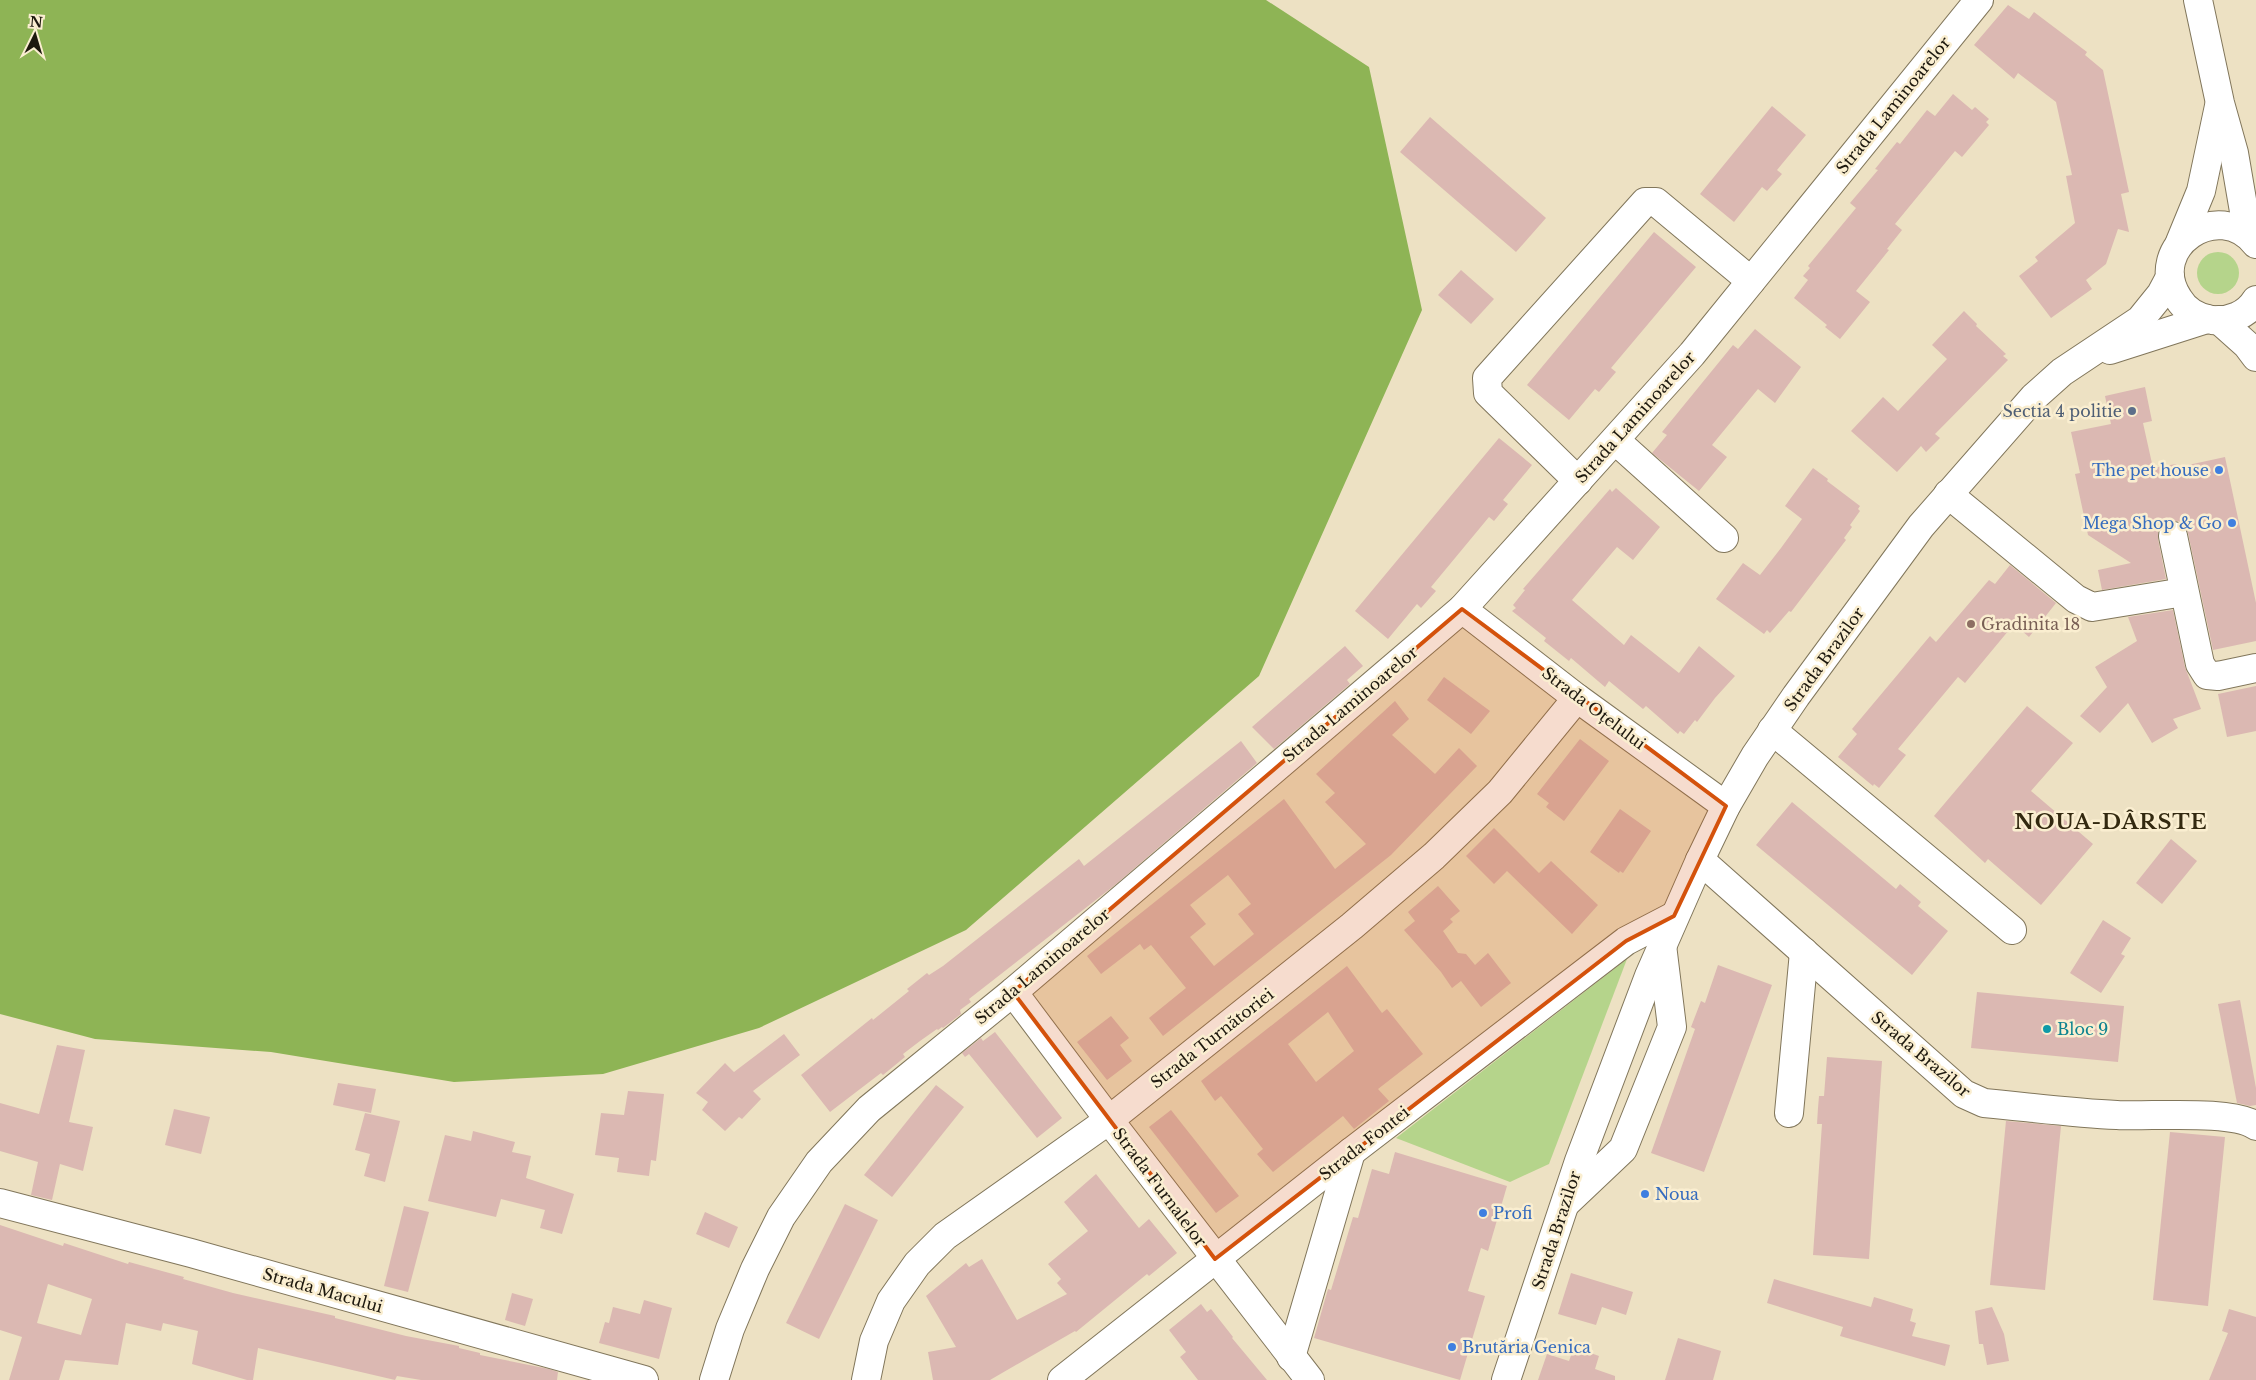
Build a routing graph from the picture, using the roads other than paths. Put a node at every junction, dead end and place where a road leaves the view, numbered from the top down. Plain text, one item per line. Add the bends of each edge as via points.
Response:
1 (1979, 0) edge
2 (2198, 0) edge
3 (2220, 102) junction
4 (2253, 238) edge
5 (2180, 242) junction
6 (2170, 277) junction
7 (1751, 281) junction
8 (2256, 300) edge
9 (2213, 320) junction
10 (2256, 357) edge
11 (2080, 360) junction
12 (1615, 440) junction
13 (1578, 481) junction
14 (1948, 494) junction
15 (2173, 536) dead end
16 (1724, 538) dead end
17 (2184, 592) junction
18 (1462, 609) junction
19 (2256, 668) edge
20 (1577, 698) junction
21 (1772, 730) junction
22 (1726, 806) junction
23 (1700, 860) junction
24 (1674, 916) junction
25 (2012, 930) dead end
26 (1662, 943) junction
27 (1804, 952) junction
28 (1013, 992) junction
29 (1789, 1113) dead end
30 (1109, 1120) junction
31 (2256, 1126) edge
32 (1351, 1152) junction
33 (0, 1203) edge
34 (1564, 1205) junction
35 (1215, 1259) junction
36 (1292, 1357) junction
37 (644, 1380) edge
38 (714, 1380) edge
39 (866, 1380) edge
40 (1062, 1380) edge
41 (1310, 1380) edge
42 (1506, 1380) edge

1 - 7 street, Strada Laminoarelor
2 - 3 street
3 - 4 street
3 - 5 street, Strada Brazilor via 2203,184
4 - 5 street via 2235,228 2212,226 2191,232
5 - 6 street, Strada Brazilor via 2170,265
6 - 9 street via 2182,304 2193,314
6 - 11 street, Strada Brazilor via 2140,320
7 - 12 street, Strada Laminoarelor via 1692,354
7 - 13 street via 1656,202 1645,202 1487,378 1488,393
8 - 9 street, Strada Brazilor via 2244,313
9 - 10 street via 2247,344
9 - 11 street, Strada Brazilor
11 - 14 street, Strada Brazilor via 2034,397
12 - 13 street, Strada Laminoarelor
12 - 16 street
13 - 18 street, Strada Laminoarelor
14 - 17 street via 2076,600 2092,607
14 - 21 street, Strada Brazilor via 1920,526
15 - 17 street
17 - 19 street via 2200,664 2207,675 2218,676
18 - 20 street, Strada Oțelului
18 - 28 street, Strada Laminoarelor
20 - 22 street, Strada Oțelului
20 - 30 street, Strada Turnătoriei via 1500,792 1434,856 1284,982
21 - 22 street, Strada Brazilor
21 - 25 street
22 - 23 street, Strada Brazilor
23 - 24 street, Strada Brazilor
23 - 27 street, Strada Brazilor
24 - 26 street, Strada Brazilor
24 - 32 street, Strada Fontei via 1626,941
26 - 34 street, Strada Brazilor
26 - 34 street via 1672,1027 1623,1149
27 - 29 street
27 - 31 street, Strada Brazilor via 1964,1094 1984,1103 2118,1116 2210,1116 2250,1122
28 - 30 street, Strada Furnalelor
28 - 38 street, Strada Laminoarelor via 869,1109 819,1162 781,1217 754,1269
30 - 35 street, Strada Furnalelor
30 - 39 street, Strada Turnătoriei via 945,1236 917,1264 891,1301 874,1340
32 - 35 street, Strada Fontei
32 - 36 street
33 - 37 street, Strada Macului
34 - 42 street, Strada Brazilor
35 - 36 street, Strada Furnalelor
35 - 40 street, Strada Fontei
36 - 41 street, Strada Furnalelor

